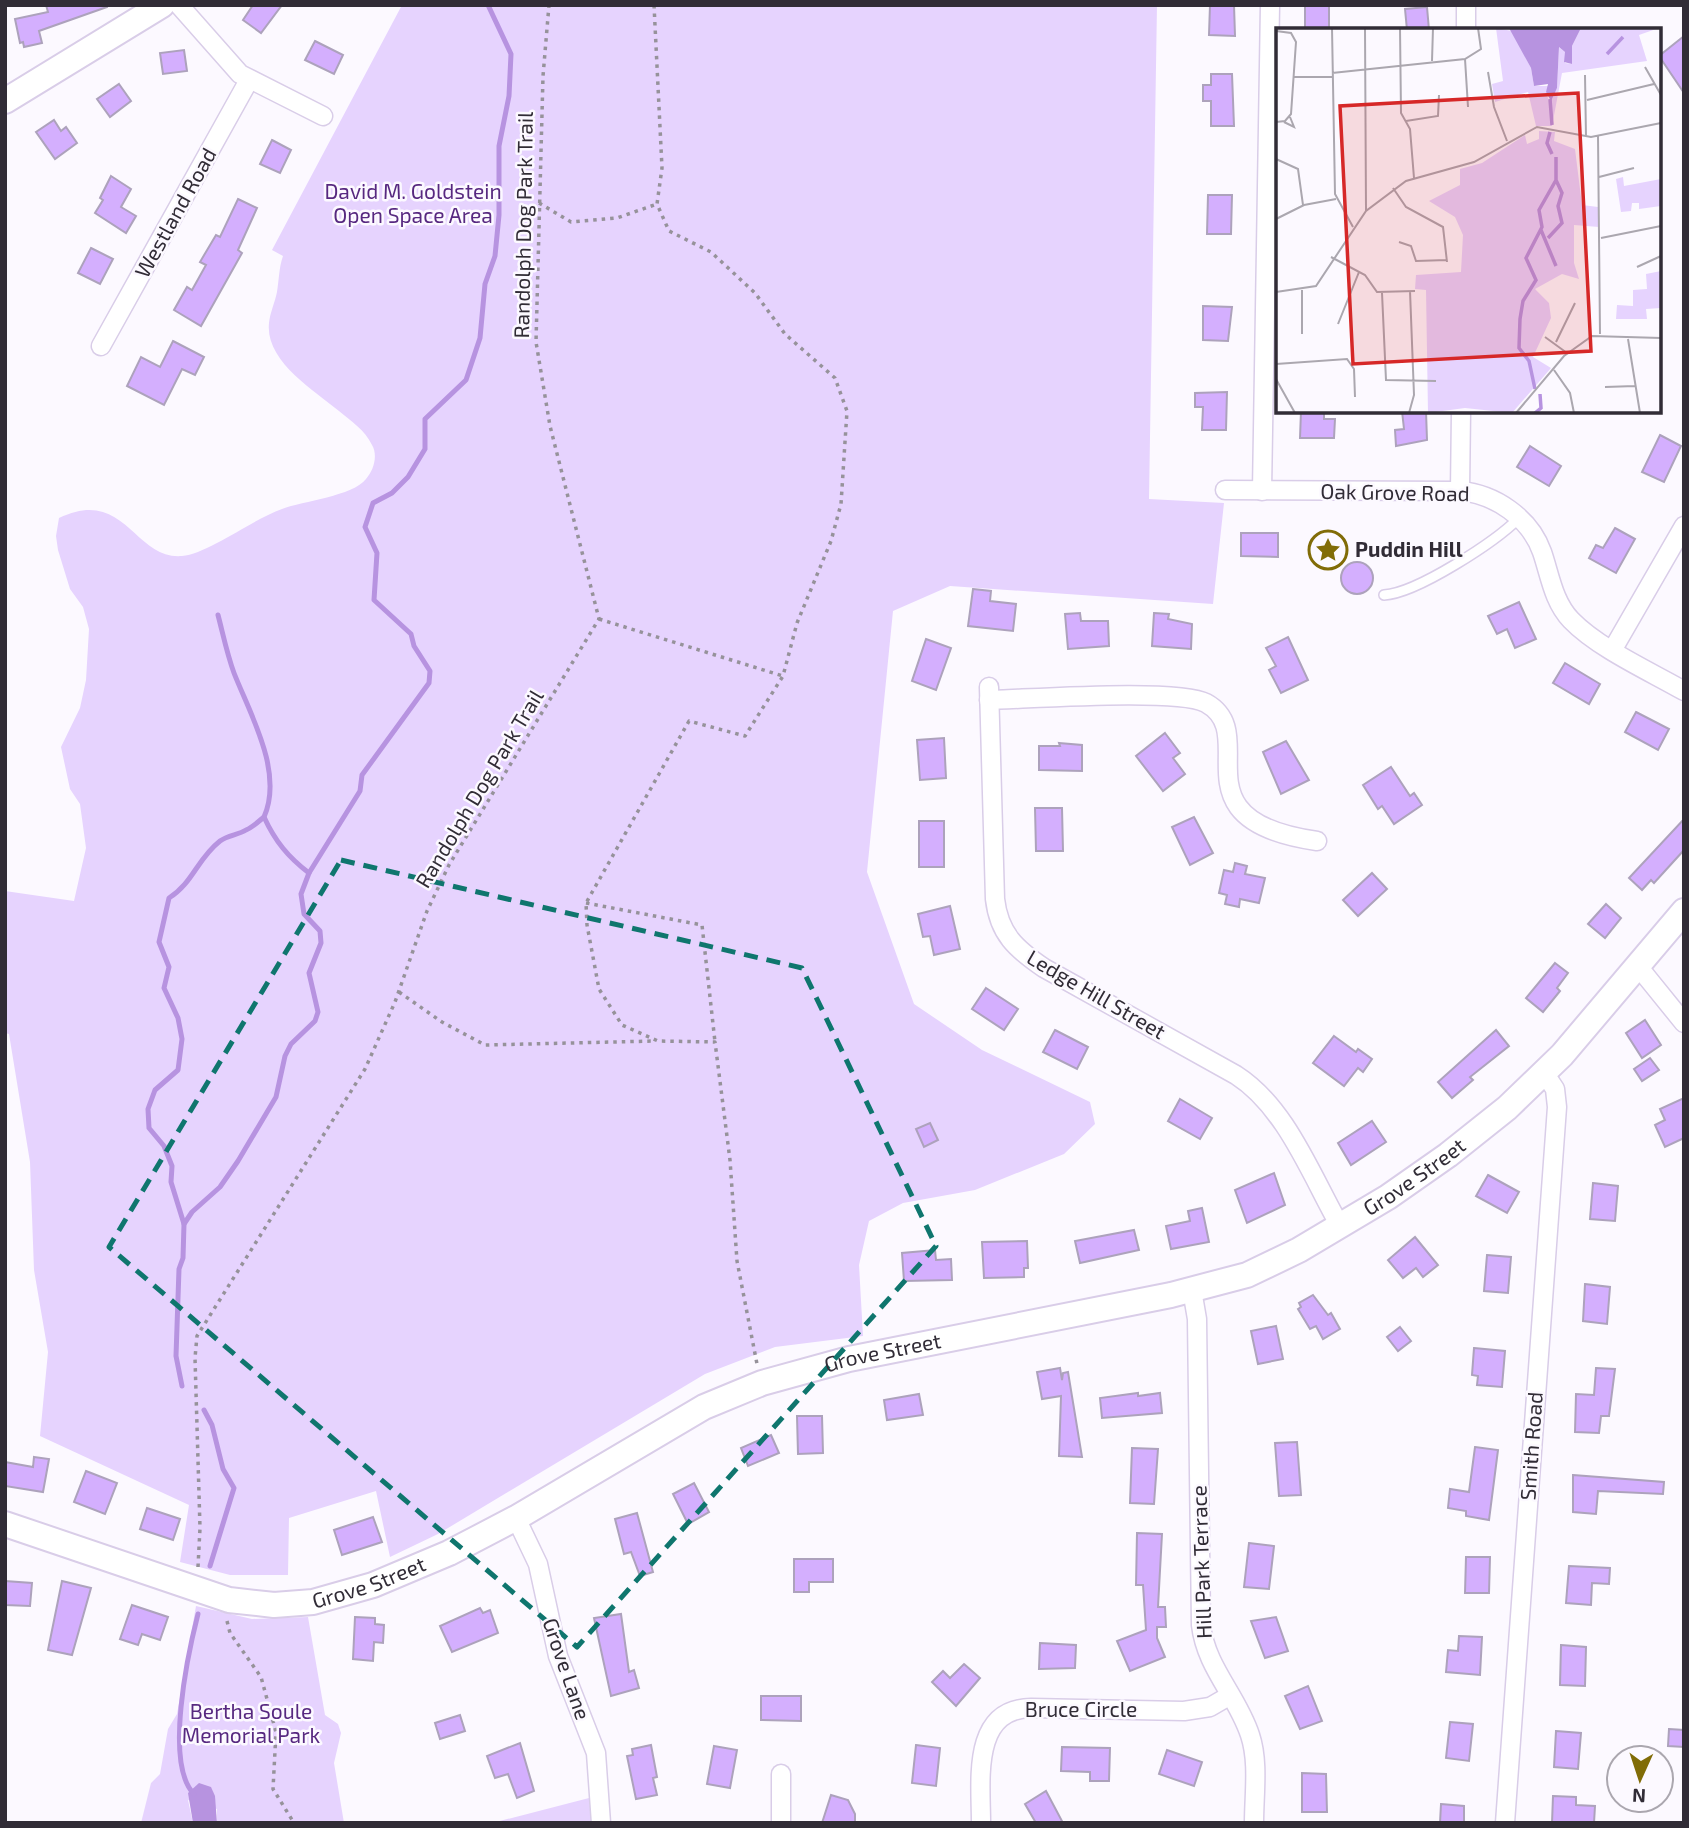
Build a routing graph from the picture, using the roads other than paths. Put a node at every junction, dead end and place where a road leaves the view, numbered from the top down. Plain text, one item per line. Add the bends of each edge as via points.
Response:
1 (162, 5) edge
2 (178, 5) edge
3 (1270, 5) edge
4 (1466, 5) edge
5 (1466, 28) edge
6 (249, 80) junction
7 (5, 101) edge
8 (323, 116) dead end
9 (102, 346) dead end
10 (1461, 413) edge
11 (1225, 490) dead end
12 (1262, 491) junction
13 (1460, 491) junction
14 (1519, 518) junction
15 (1684, 526) edge
16 (1384, 594) dead end
17 (1613, 649) junction
18 (1684, 691) edge
19 (1317, 841) dead end
20 (1684, 911) edge
21 (1637, 965) junction
22 (1684, 1023) edge
23 (1545, 1074) junction
24 (1340, 1226) junction
25 (1192, 1290) junction
26 (516, 1518) junction
27 (5, 1524) edge
28 (1229, 1696) junction
29 (781, 1774) dead end
30 (601, 1823) edge
31 (781, 1823) edge
32 (981, 1823) edge
33 (1254, 1823) edge
34 (1505, 1823) edge

1 - 7 street
2 - 6 street via 225,61
3 - 12 street
4 - 5 street
6 - 8 street
6 - 9 street, Westland Road
10 - 13 street
11 - 12 street, Oak Grove Road
12 - 13 street, Oak Grove Road
13 - 14 street, Oak Grove Road via 1486,497
14 - 16 lane via 1472,553 1409,589
14 - 17 street, Oak Grove Road via 1536,540 1567,615
15 - 17 street
17 - 18 street, Oak Grove Road
19 - 24 street, Ledge Hill Street via 1272,832 1238,808 1230,791 1223,726 1206,703 1161,696 989,693 995,892 999,925 1005,935 1044,968 1257,1090 1281,1121
20 - 21 street, Grove Street
21 - 22 street
21 - 23 street, Grove Street
23 - 24 street, Grove Street via 1448,1155
23 - 34 street, Smith Road via 1555,1089 1557,1107
24 - 25 street, Grove Street via 1274,1263
25 - 26 street, Grove Street via 849,1359 762,1383 697,1412
25 - 28 street, Hill Park Terrace via 1197,1331 1201,1625 1206,1653
26 - 27 street, Grove Street via 408,1572 326,1599 288,1605 248,1604 195,1589
26 - 30 street, Grove Lane via 538,1564 558,1656 596,1753
28 - 32 street, Bruce Circle via 1210,1707 1184,1711 1031,1708 1007,1713 992,1726 984,1744
28 - 33 street, Hill Park Terrace via 1253,1747
29 - 31 street

